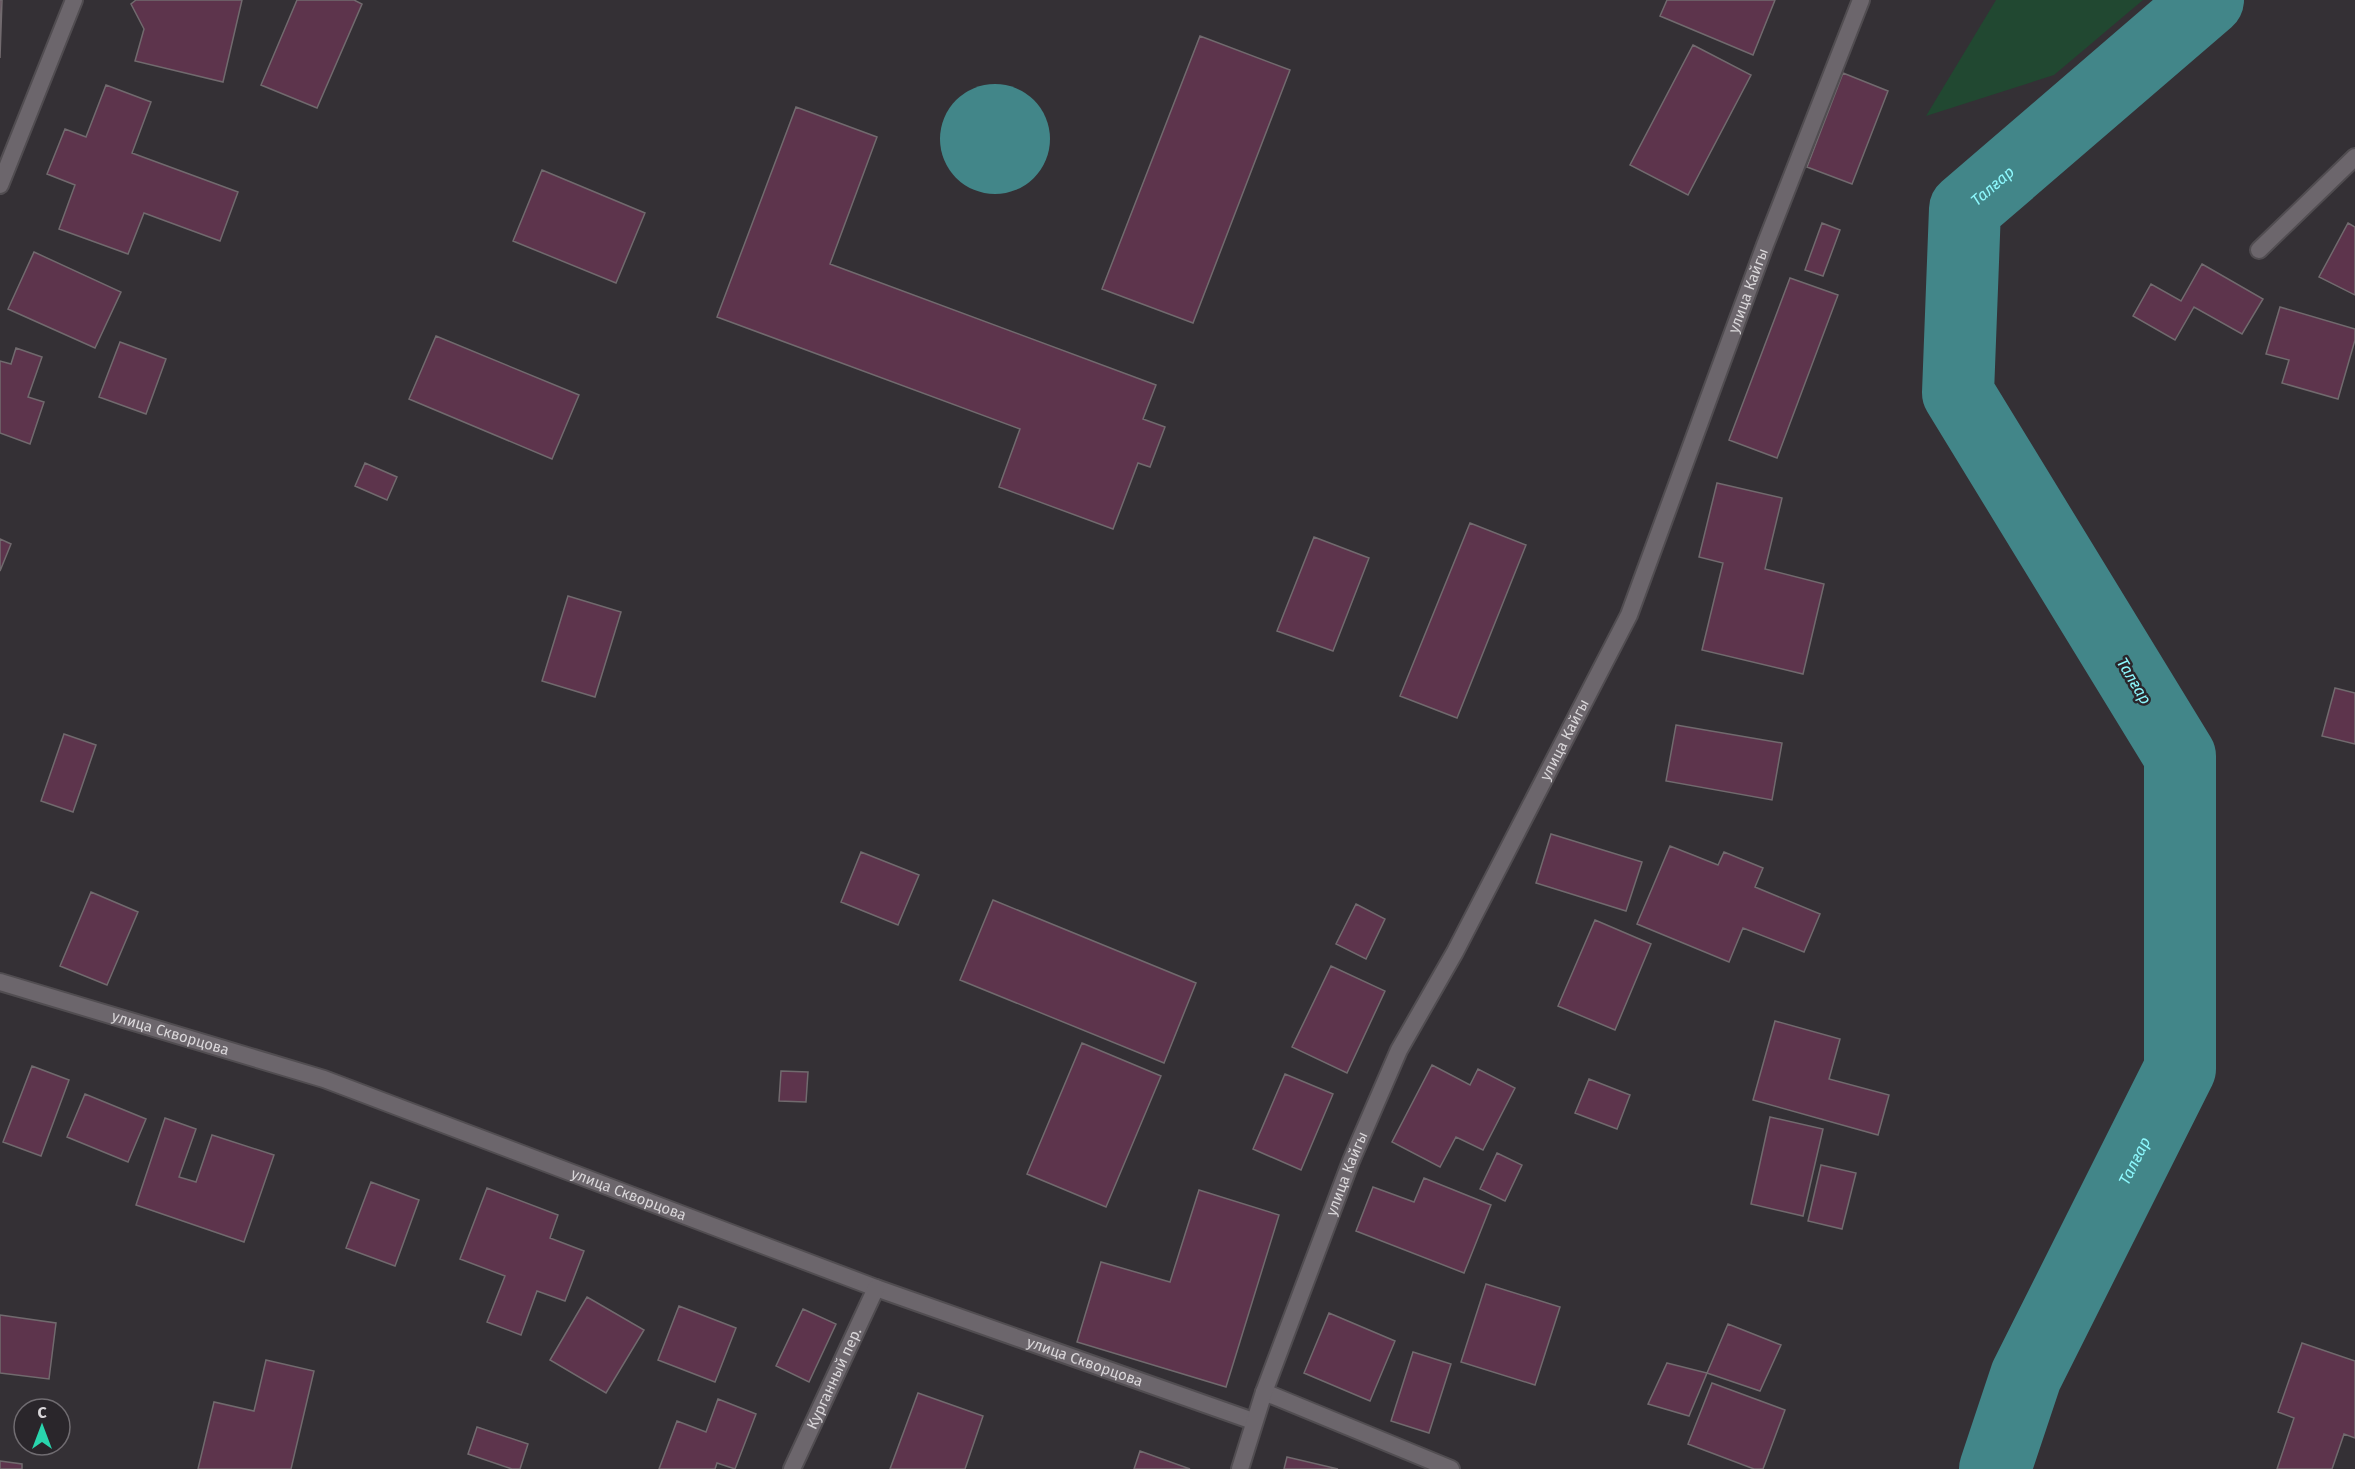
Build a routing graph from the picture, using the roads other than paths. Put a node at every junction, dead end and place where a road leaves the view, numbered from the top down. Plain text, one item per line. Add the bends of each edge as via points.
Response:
1 (74, 0) edge
2 (1861, 0) edge
3 (2355, 157) edge
4 (0, 184) edge
5 (2259, 250) dead end
6 (0, 982) edge
7 (876, 1288) junction
8 (1264, 1392) junction
9 (1253, 1421) junction
10 (792, 1469) edge
11 (1240, 1469) edge
12 (1451, 1469) edge

1 - 4 street
2 - 8 street, улица Кайгы via 1765,245 1629,615 1455,952 1399,1050 1351,1161
3 - 5 street
6 - 7 street, улица Скворцова via 324,1079
7 - 9 street, улица Скворцова
7 - 10 street, Курганный пер.
8 - 9 street, улица Кайгы
8 - 12 street
9 - 11 street, улица Кайгы

